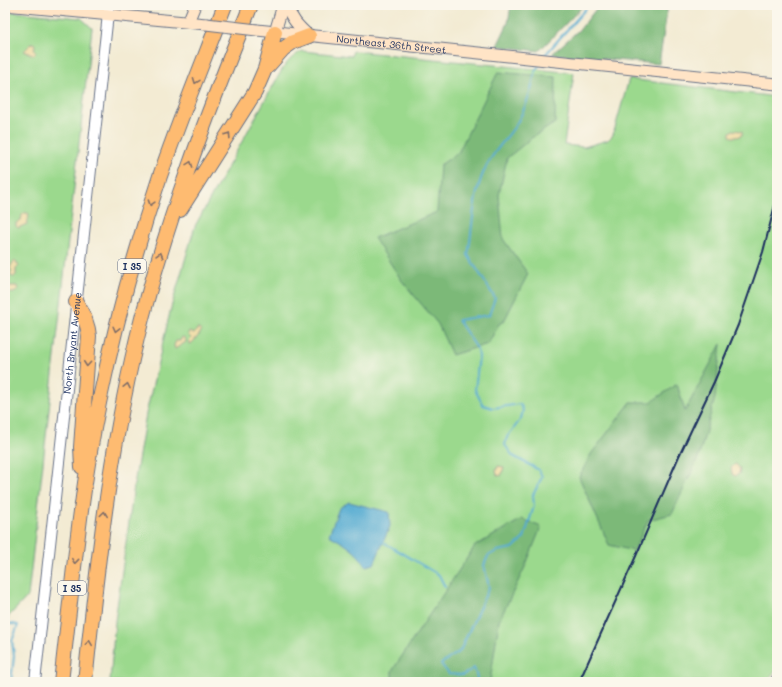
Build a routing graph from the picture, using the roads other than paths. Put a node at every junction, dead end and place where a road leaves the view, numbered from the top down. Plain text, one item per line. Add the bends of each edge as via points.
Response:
1 (5, 5) edge
2 (95, 5) edge
3 (195, 5) edge
4 (225, 5) edge
5 (251, 5) edge
6 (283, 5) edge
7 (287, 5) edge
8 (109, 10) edge
9 (80, 12) junction
10 (188, 22) junction
11 (275, 32) junction
12 (309, 36) junction
13 (265, 70) junction
14 (777, 84) edge
15 (168, 227) junction
16 (76, 302) junction
17 (83, 495) junction
18 (777, 679) edge
19 (34, 682) edge
20 (61, 682) edge
21 (85, 682) edge
22 (775, 682) edge

1 - 9 main road, Northeast 36th Street
2 - 9 main road
3 - 10 main road
4 -> 17 highway, I 35 via 170,148 143,228 108,362
15 -> 5 highway, I 35
6 - 11 main road
7 - 12 main road via 295,24
8 - 9 main road, Northeast 36th Street
8 - 10 main road, Northeast 36th Street
8 - 16 street, North Bryant Avenue
10 - 11 main road, Northeast 36th Street, bridge
11 - 12 main road, Northeast 36th Street
11 - 13 highway
12 - 13 highway via 283,49
12 - 14 main road, Northeast 36th Street
15 -> 13 highway via 243,112
21 -> 15 highway, I 35 via 103,526 122,405
16 -> 17 highway via 85,317 89,336 81,448
16 - 19 street, North Bryant Avenue
17 -> 20 highway, I 35
18 - 22 street

